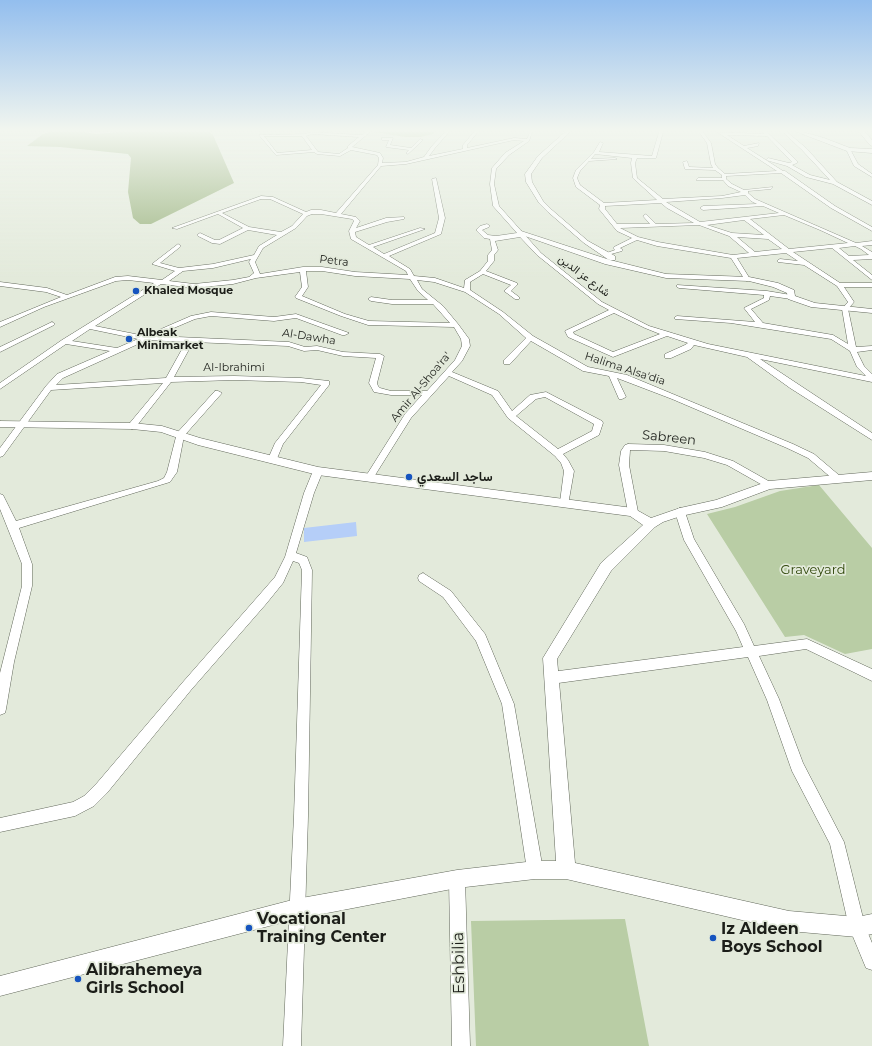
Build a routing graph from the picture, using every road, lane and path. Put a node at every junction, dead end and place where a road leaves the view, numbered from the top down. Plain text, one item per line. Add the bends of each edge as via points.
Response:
1 (366, 181) edge
2 (435, 181) edge
3 (492, 181) edge
4 (529, 181) edge
5 (576, 181) edge
6 (638, 181) edge
7 (727, 181) edge
8 (795, 181) edge
9 (827, 181) edge
10 (835, 183) joint
11 (743, 184) dead end
12 (771, 188) dead end
13 (746, 192) junction
14 (660, 201) junction
15 (872, 203) edge
16 (603, 205) junction
17 (763, 205) junction
18 (703, 208) dead end
19 (219, 213) junction
20 (306, 214) junction
21 (338, 214) junction
22 (783, 214) junction
23 (646, 216) dead end
24 (402, 218) dead end
25 (744, 218) junction
26 (700, 224) junction
27 (487, 226) dead end
28 (617, 226) junction
29 (655, 226) junction
30 (175, 228) dead end
31 (247, 228) junction
32 (422, 229) dead end
33 (872, 229) edge
34 (352, 231) junction
35 (521, 233) junction
36 (281, 234) junction
37 (200, 235) dead end
38 (731, 235) junction
39 (768, 237) junction
40 (496, 238) junction
41 (636, 238) junction
42 (872, 243) edge
43 (854, 244) junction
44 (178, 246) dead end
45 (833, 246) junction
46 (369, 248) junction
47 (787, 250) junction
48 (754, 254) junction
49 (606, 255) junction
50 (255, 256) junction
51 (384, 256) junction
52 (872, 256) edge
53 (733, 257) junction
54 (848, 258) junction
55 (780, 261) dead end
56 (804, 263) junction
57 (860, 268) junction
58 (872, 268) edge
59 (303, 269) junction
60 (180, 270) junction
61 (637, 270) junction
62 (482, 272) junction
63 (256, 276) junction
64 (411, 277) junction
65 (872, 278) edge
66 (747, 279) junction
67 (162, 282) junction
68 (0, 284) edge
69 (839, 285) junction
70 (872, 285) edge
71 (679, 286) dead end
72 (467, 291) junction
73 (767, 293) junction
74 (68, 297) junction
75 (791, 297) junction
76 (517, 298) dead end
77 (371, 299) dead end
78 (435, 302) junction
79 (845, 309) junction
80 (616, 310) junction
81 (872, 311) edge
82 (677, 318) dead end
83 (335, 321) junction
84 (52, 324) dead end
85 (760, 324) junction
86 (0, 325) edge
87 (456, 325) junction
88 (89, 327) junction
89 (345, 333) dead end
90 (668, 333) junction
91 (145, 338) junction
92 (530, 338) junction
93 (190, 341) junction
94 (65, 342) junction
95 (694, 342) junction
96 (872, 348) edge
97 (0, 350) edge
98 (117, 350) junction
99 (853, 350) junction
100 (746, 354) junction
101 (668, 356) dead end
102 (507, 362) dead end
103 (448, 373) junction
104 (612, 375) junction
105 (872, 379) edge
106 (169, 380) junction
107 (0, 387) edge
108 (49, 388) junction
109 (218, 393) dead end
110 (429, 393) junction
111 (622, 397) dead end
112 (511, 416) junction
113 (0, 424) edge
114 (22, 426) junction
115 (132, 426) junction
116 (180, 436) junction
117 (872, 437) edge
118 (0, 454) edge
119 (558, 454) junction
120 (273, 459) junction
121 (318, 471) junction
122 (872, 476) edge
123 (369, 478) junction
124 (837, 478) junction
125 (769, 485) junction
126 (0, 498) edge
127 (564, 502) junction
128 (633, 512) junction
129 (680, 512) junction
130 (650, 524) junction
131 (13, 526) junction
132 (290, 557) junction
133 (423, 578) dead end
134 (751, 652) junction
135 (872, 675) edge
136 (551, 678) junction
137 (0, 709) edge
138 (0, 825) edge
139 (535, 870) junction
140 (566, 870) junction
141 (457, 879) junction
142 (296, 909) junction
143 (865, 926) edge
144 (872, 962) edge
145 (0, 986) edge
146 (292, 1046) edge
147 (461, 1046) edge

1 - 21 street
2 - 51 street via 442,218 438,234
3 - 35 street, شارع عز الدين via 496,206 508,222
4 - 49 street via 541,202 581,238
5 - 16 street via 578,186
6 - 14 street
7 - 13 street via 730,185
8 - 33 street via 833,208
9 - 10 street
10 - 15 street
11 - 13 street
12 - 13 street
13 - 14 street via 722,197
13 - 17 street via 753,200
14 - 16 street
14 - 26 street
16 - 28 street via 602,209
17 - 18 street
17 - 22 street
19 - 20 street via 263,196
19 - 30 street
19 - 31 street
20 - 21 street
20 - 36 street via 294,227
21 - 34 street via 356,219
22 - 25 street
22 - 43 street
23 - 29 street
24 - 34 street via 386,220
25 - 26 street
25 - 39 street
26 - 29 street
26 - 38 street
27 - 40 street via 479,230 486,237
28 - 29 street
28 - 41 street via 622,232
31 - 36 street
31 - 37 street via 220,242
32 - 46 street
34 - 46 street, Amir Al-Shoa'ra' via 355,240
35 - 40 street via 517,236
35 - 61 street
35 - 80 street, شارع عز الدين via 539,254 600,303
36 - 50 street via 260,247
38 - 39 street
38 - 48 street
39 - 47 street
40 - 62 street via 492,240 495,250 491,255 492,261
41 - 49 street via 616,248 620,250 617,252
41 - 53 street
42 - 43 street
43 - 45 street
43 - 52 street
44 - 60 street via 155,264
45 - 47 street
45 - 54 street
46 - 51 street, Amir Al-Shoa'ra'
47 - 48 street
47 - 56 street
48 - 53 street
49 - 61 street
50 - 60 street via 213,266
50 - 63 street via 252,262
51 - 64 street, Amir Al-Shoa'ra' via 408,270
52 - 54 street
53 - 66 street
54 - 57 street
55 - 56 street
56 - 69 street
57 - 58 street
57 - 65 street
59 - 63 street, Petra
59 - 64 street, Petra
59 - 83 street via 305,287 298,297
60 - 67 street
61 - 66 street via 681,278
62 - 72 street via 467,281
62 - 76 street via 515,284 507,290
63 - 67 street, Petra via 201,286
64 - 72 street, Halima Alsa'dia via 435,280
64 - 78 street, Amir Al-Shoa'ra' via 420,290
66 - 75 street via 775,284 791,292
67 - 74 street, Petra via 115,278
67 - 88 street
68 - 74 street via 47,290
69 - 70 street
69 - 79 street via 851,302
71 - 73 street
72 - 92 street, Halima Alsa'dia via 501,313
73 - 75 street
73 - 85 street via 767,299 747,308
74 - 86 street, Petra
75 - 79 street via 815,305
77 - 78 street via 392,302
78 - 87 street, Amir Al-Shoa'ra'
79 - 81 street
79 - 99 street
80 - 90 street, شارع عز الدين via 647,327
80 - 90 street via 569,331 571,335 613,354
82 - 85 street
83 - 87 street
83 - 89 street
83 - 91 street via 296,316 272,319 204,314 193,316
84 - 97 street
85 - 99 street via 833,337
87 - 103 street, Amir Al-Shoa'ra' via 465,339 466,346
88 - 91 street, Al-Dawha
88 - 94 street
90 - 95 street, شارع عز الدين
91 - 93 street, Al-Dawha
91 - 98 street
92 - 102 street
92 - 104 street, Halima Alsa'dia via 586,369
93 - 106 street
93 - 110 street, Al-Dawha via 289,344 304,349 316,348 343,354 380,356 374,388 391,393
94 - 98 street
94 - 107 street
95 - 100 street, شارع عز الدين
95 - 101 street
96 - 99 street
98 - 108 street via 60,376
99 - 105 street via 861,367
100 - 105 street, شارع عز الدين
100 - 117 street
103 - 110 street, Amir Al-Shoa'ra'
103 - 112 street via 498,395
104 - 111 street
104 - 124 street, Halima Alsa'dia via 624,377 675,397 807,454
106 - 108 street, Al-Ibrahimi
106 - 115 street
106 - 120 street, Al-Ibrahimi via 234,378 326,383 279,443
108 - 114 street
109 - 116 street
110 - 123 street, Amir Al-Shoa'ra' via 408,416
112 - 119 street
112 - 119 street via 533,398 546,394 599,423 596,433
113 - 114 street
114 - 115 street
114 - 118 street
115 - 116 street via 162,429
116 - 120 street
116 - 131 street via 172,472 162,483
119 - 127 street via 569,470
120 - 121 street
121 - 123 street
121 - 132 street
122 - 124 street
123 - 127 street
124 - 125 street
125 - 128 street, Sabreen via 730,463 706,455 664,448 628,447 625,451 624,465
125 - 129 street via 718,504
126 - 131 street
127 - 128 street
128 - 130 street
129 - 130 street
129 - 134 street via 689,540
130 - 136 street via 606,567 550,658
131 - 137 street via 27,564 26,586
132 - 138 street via 279,580 262,601 89,801 69,811
132 - 142 street via 303,560 306,570 301,816
133 - 139 street via 447,594 481,638 508,704
134 - 135 street via 807,644
134 - 136 street
134 - 143 street via 773,699 797,766 837,842
136 - 140 street
139 - 140 street
139 - 141 street
140 - 143 street via 789,922
141 - 142 street
141 - 147 street, Eshbilia
142 - 145 street
142 - 146 street
143 - 144 street

